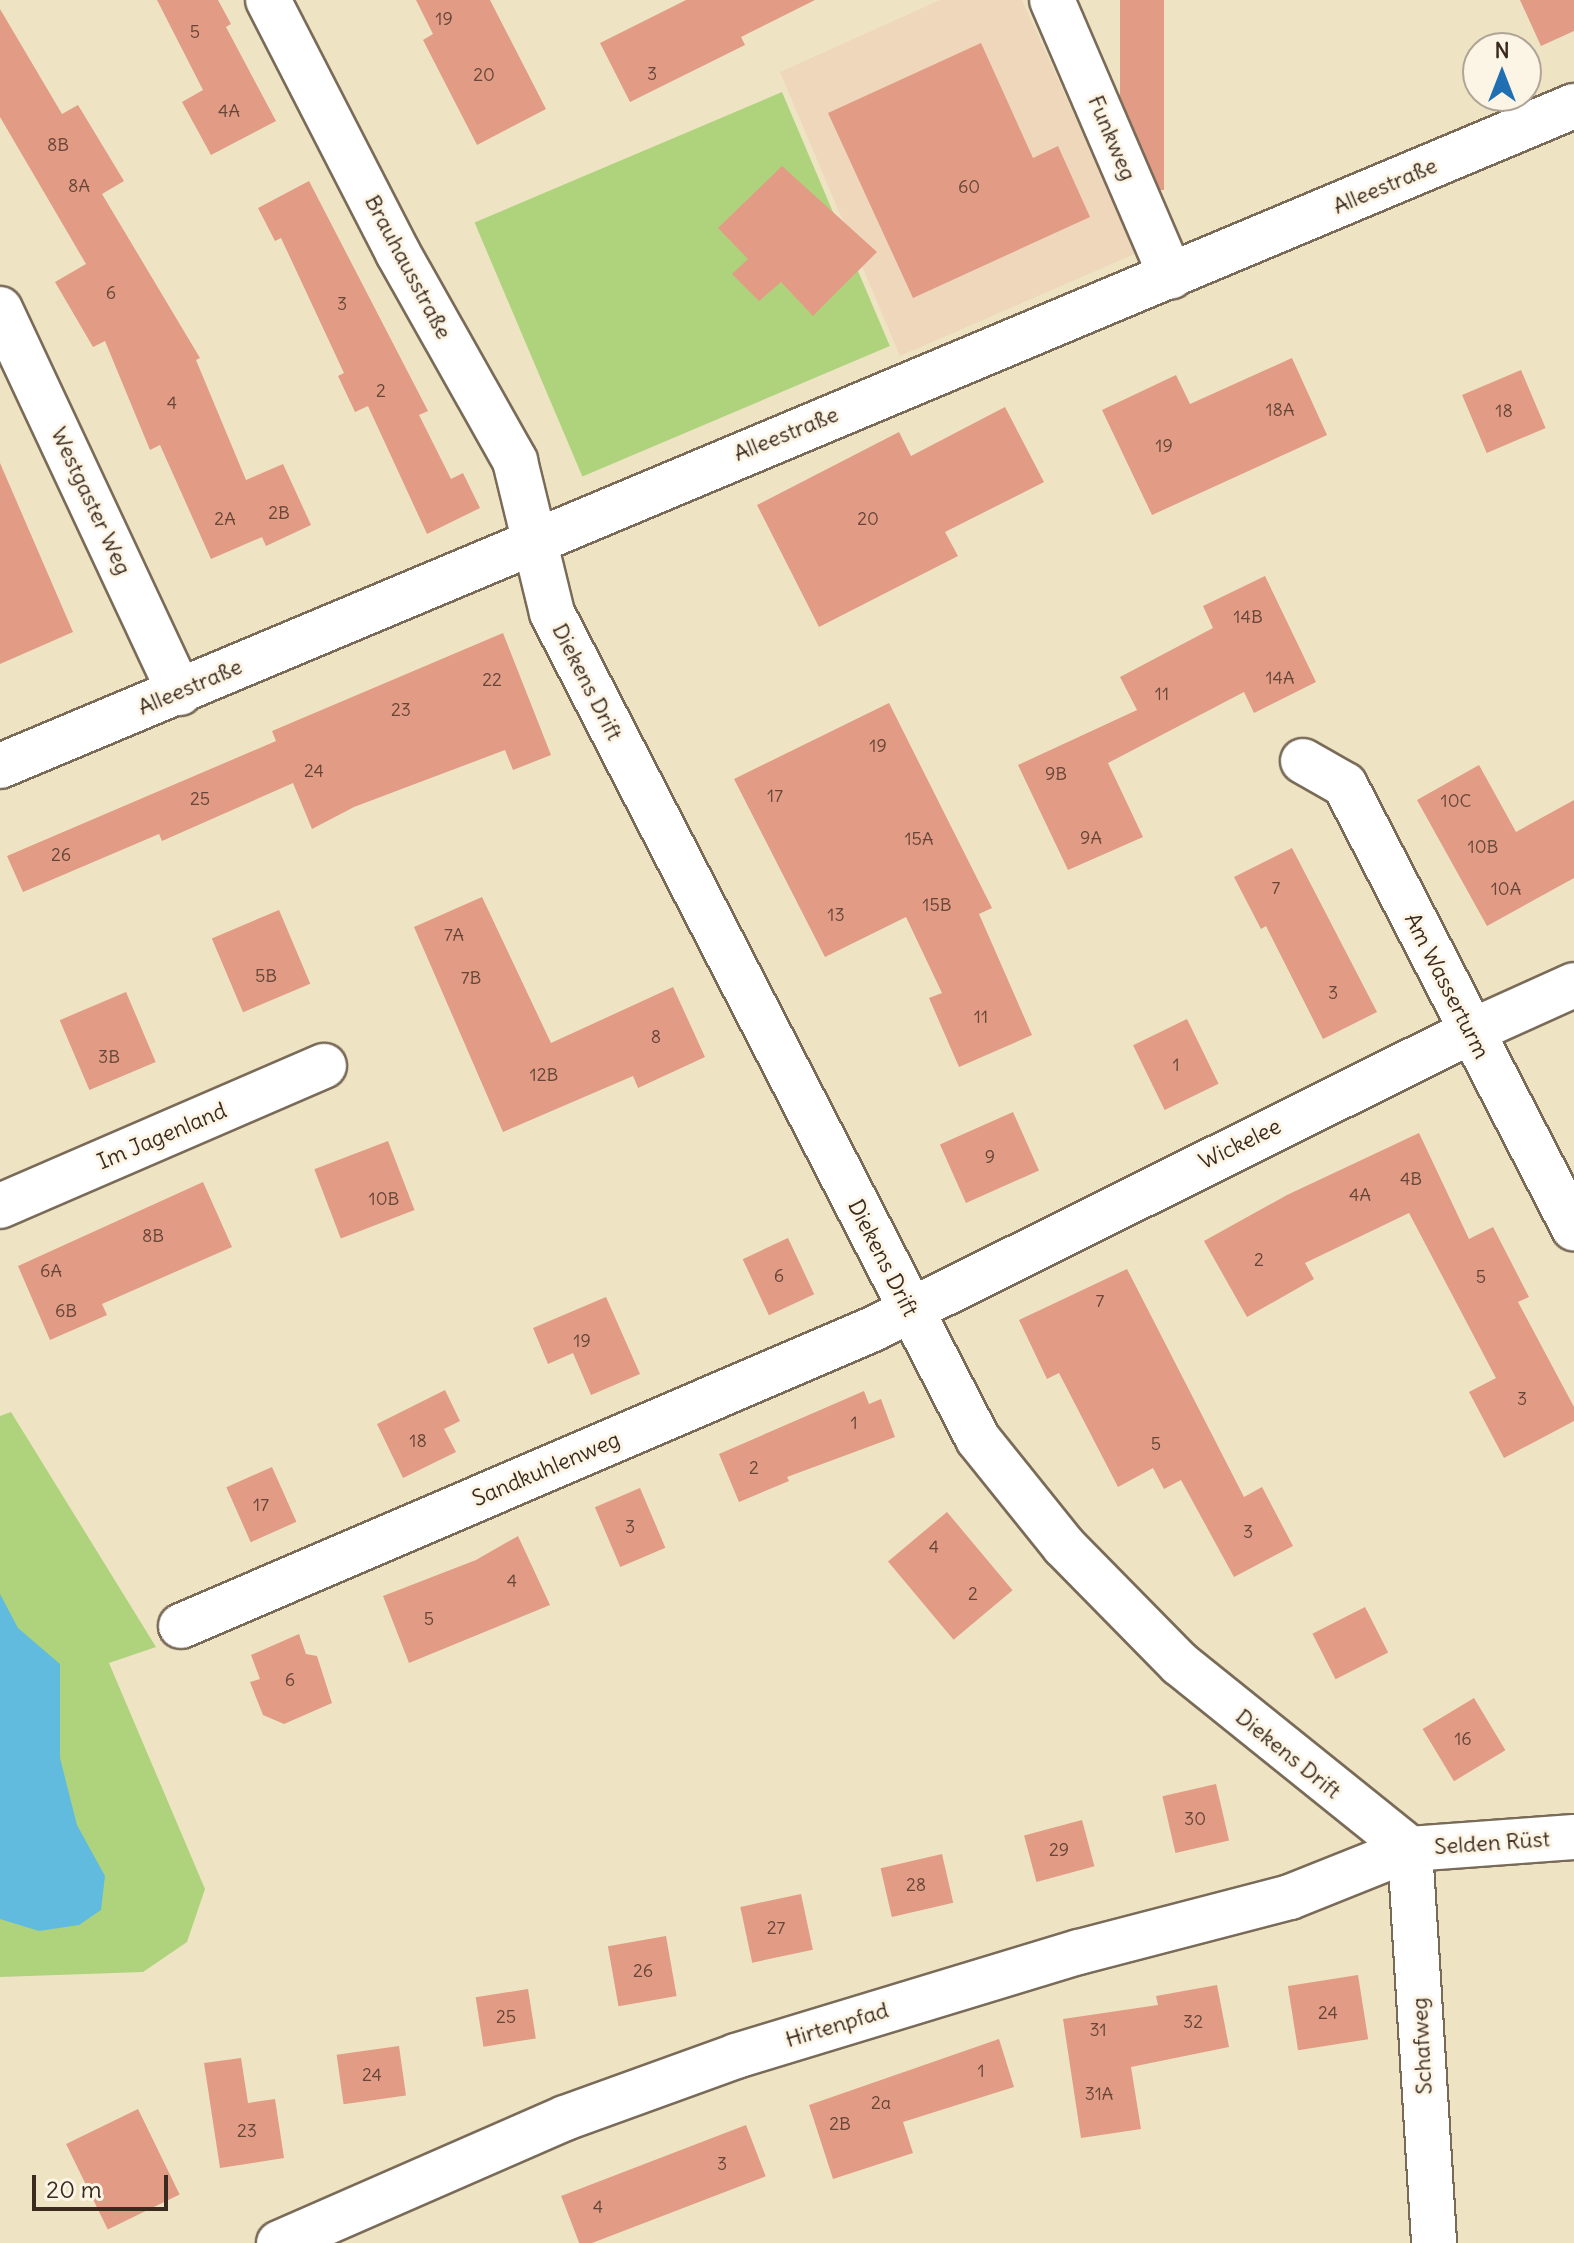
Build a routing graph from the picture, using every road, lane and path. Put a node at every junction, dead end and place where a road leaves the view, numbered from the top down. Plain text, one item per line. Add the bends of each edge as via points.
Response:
1 (268, 0) edge
2 (1052, 0) edge
3 (1574, 106) edge
4 (1171, 276) junction
5 (0, 309) edge
6 (534, 538) junction
7 (180, 693) junction
8 (1303, 761) dead end
9 (0, 766) edge
10 (1574, 985) edge
11 (1470, 1032) junction
12 (324, 1066) dead end
13 (0, 1206) edge
14 (1574, 1228) edge
15 (910, 1311) junction
16 (181, 1626) dead end
17 (1574, 1837) edge
18 (1410, 1849) junction
19 (279, 2243) edge
20 (1434, 2243) edge

1 - 6 street, Brauhausstraße via 398,253 515,461
2 - 4 street, Funkweg
3 - 4 street, Alleestraße
4 - 6 street, Alleestraße
5 - 7 street, Westgaster Weg
6 - 7 street, Alleestraße
6 - 15 street, Diekens Drift via 552,613
7 - 9 street, Alleestraße
8 - 11 street, Am Wasserturm via 1345,785
10 - 11 street, Wickelee
11 - 14 street, Am Wasserturm
11 - 15 street, Wickelee
12 - 13 street, Im Jagenland
15 - 16 street, Sandkuhlenweg
15 - 18 street, Diekens Drift via 978,1439 1064,1546 1180,1664
17 - 18 street, Selden Rüst
18 - 19 street, Hirtenpfad via 1290,1897 1079,1952 736,2056 565,2118
18 - 20 street, Schafweg

